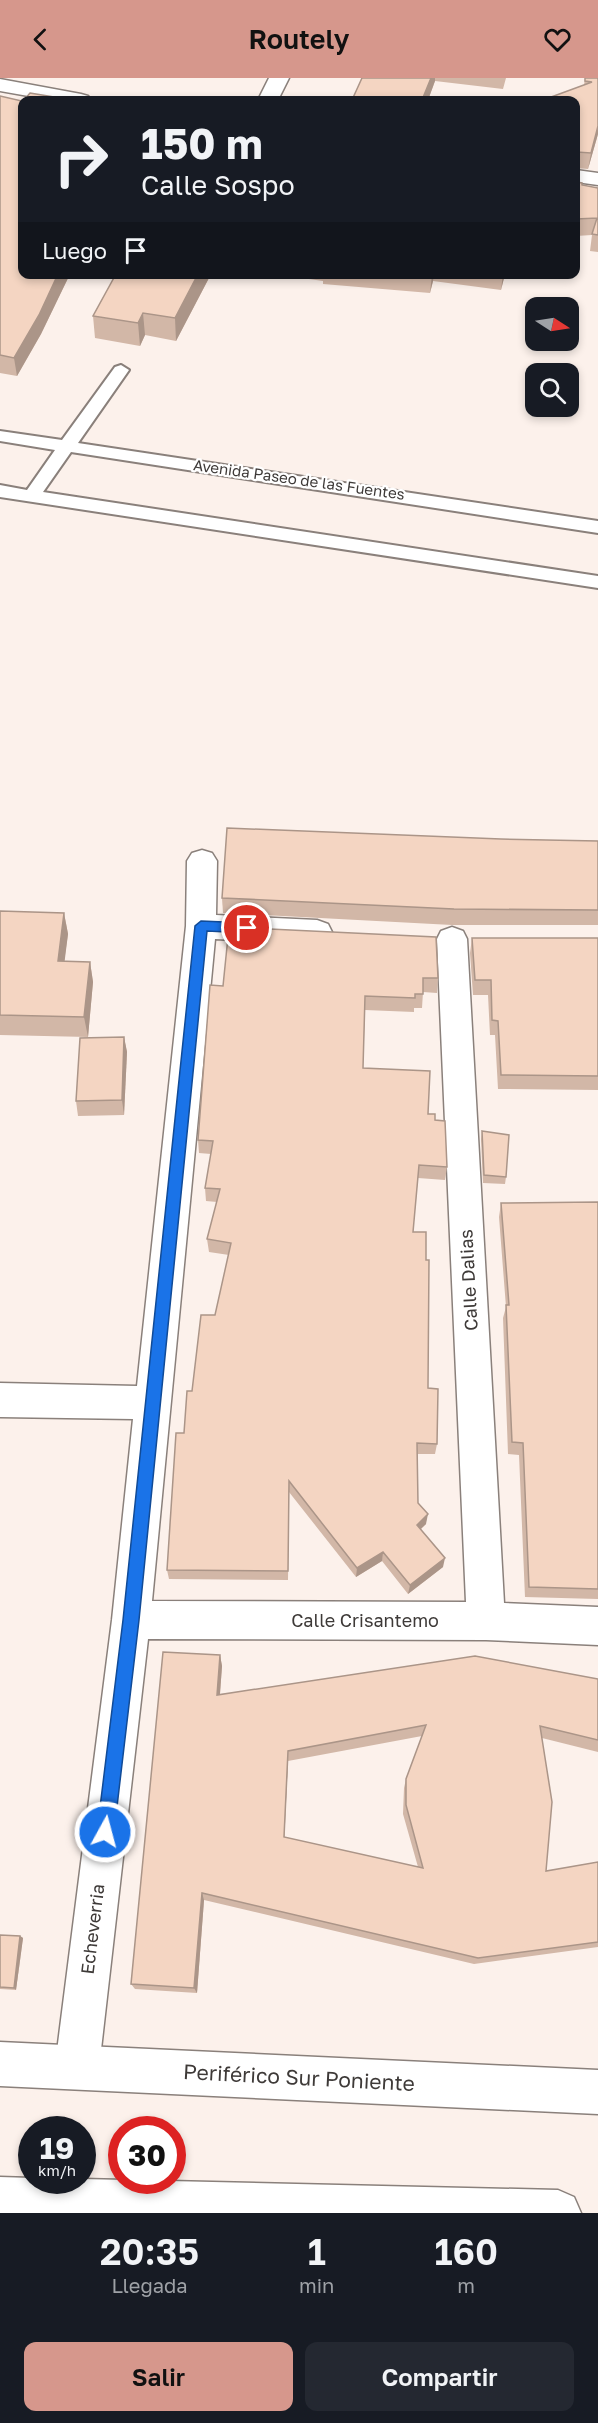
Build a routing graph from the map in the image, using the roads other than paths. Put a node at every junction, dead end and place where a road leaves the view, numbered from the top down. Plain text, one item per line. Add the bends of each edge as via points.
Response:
1 (279, 78) edge
2 (0, 85) edge
3 (59, 96) edge
4 (270, 96) edge
5 (580, 177) edge
6 (598, 179) edge
7 (121, 370) dead end
8 (0, 436) edge
9 (65, 446) junction
10 (0, 491) edge
11 (30, 496) junction
12 (598, 527) edge
13 (598, 582) edge
14 (202, 861) dead end
15 (201, 926) junction
16 (345, 933) edge
17 (452, 938) dead end
18 (0, 1400) edge
19 (154, 1403) junction
20 (131, 1620) junction
21 (486, 1621) junction
22 (598, 1626) edge
23 (0, 2064) edge
24 (76, 2067) junction
25 (598, 2092) edge
26 (0, 2200) edge
27 (424, 2211) edge
28 (558, 2213) edge

1 - 4 street
2 - 3 street
5 - 6 street
7 - 9 lane
8 - 9 lane, Avenida Paseo de las Fuentes
9 - 11 lane
9 - 12 lane, Avenida Paseo de las Fuentes
10 - 11 lane
11 - 13 lane
14 - 15 street, Echeverria
15 - 16 street
15 - 19 street, Echeverria
17 - 21 street, Calle Dalias
18 - 19 street
19 - 20 street, Echeverria
20 - 21 street, Calle Crisantemo
20 - 24 street, Echeverria
21 - 22 street, Calle Crisantemo
23 - 24 street, Periférico Sur Poniente
24 - 25 street, Periférico Sur Poniente
26 - 27 street
27 - 28 street

